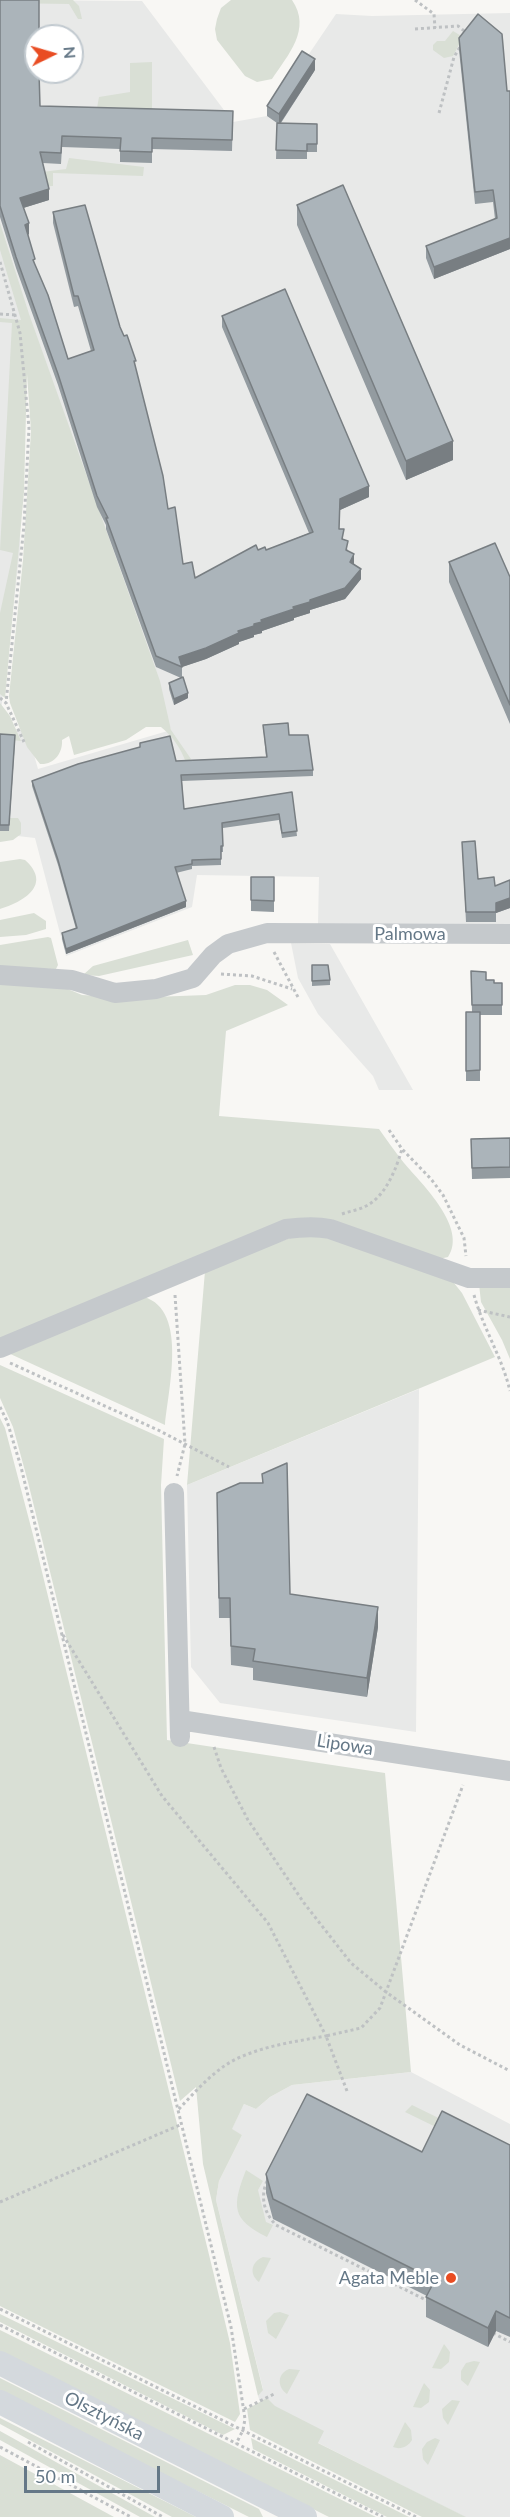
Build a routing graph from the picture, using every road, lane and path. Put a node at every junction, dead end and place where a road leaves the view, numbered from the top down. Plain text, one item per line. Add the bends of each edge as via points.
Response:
1 (415, 0) edge
2 (435, 28) junction
3 (415, 29) dead end
4 (439, 113) dead end
5 (0, 262) edge
6 (0, 314) edge
7 (15, 315) junction
8 (0, 698) edge
9 (6, 703) junction
10 (24, 742) dead end
11 (267, 933) junction
12 (510, 934) edge
13 (0, 975) edge
14 (193, 978) junction
15 (292, 989) junction
16 (299, 999) dead end
17 (389, 1130) dead end
18 (402, 1149) junction
19 (334, 1216) dead end
20 (179, 1274) junction
21 (469, 1278) junction
22 (510, 1278) edge
23 (478, 1310) junction
24 (510, 1317) edge
25 (0, 1348) edge
26 (0, 1359) edge
27 (510, 1391) edge
28 (0, 1407) edge
29 (185, 1444) junction
30 (229, 1467) dead end
31 (174, 1492) joint
32 (61, 1632) junction
33 (214, 1747) dead end
34 (510, 1771) edge
35 (463, 1785) dead end
36 (386, 1992) junction
37 (326, 2036) junction
38 (510, 2070) edge
39 (347, 2091) dead end
40 (178, 2110) junction
41 (181, 2124) junction
42 (271, 2173) edge
43 (0, 2202) edge
44 (436, 2305) edge
45 (0, 2309) edge
46 (0, 2325) edge
47 (489, 2331) edge
48 (510, 2342) edge
49 (0, 2363) edge
50 (274, 2394) dead end
51 (0, 2402) edge
52 (243, 2409) junction
53 (243, 2430) junction
54 (20, 2438) dead end
55 (236, 2445) junction
56 (0, 2447) edge
57 (130, 2517) edge
58 (163, 2517) edge
59 (222, 2517) edge
60 (304, 2517) edge
61 (383, 2517) edge
62 (416, 2517) edge

1 - 2 path via 434,14
2 - 3 path
2 - 4 path via 458,26 468,34 454,57
5 - 7 path
6 - 7 path
7 - 9 path via 21,333 29,428 24,525
8 - 9 path
9 - 10 path
11 - 12 street, Palmowa
11 - 14 street, Palmowa via 228,944
11 - 15 path
13 - 14 street via 72,980 115,993
14 - 15 path via 241,974
15 - 16 path
17 - 18 path
18 - 19 path via 380,1195 367,1206
18 - 21 path via 432,1179 451,1208 464,1238
20 - 21 street via 286,1229 317,1226
20 - 25 street
20 - 29 path via 174,1297
21 - 22 street
21 - 23 path
23 - 24 path
23 - 27 path via 503,1364
26 - 29 path
28 - 32 path via 21,1467
29 - 30 path
29 - 31 path
31 - 34 street, Lipowa via 180,1728
32 - 37 path via 162,1796 268,1923
32 - 40 path
33 - 36 path via 248,1820 304,1903 351,1963
35 - 36 path
36 - 37 path via 380,2008 361,2028
36 - 38 path via 460,2045
37 - 39 path
37 - 40 path via 241,2056 208,2078
40 - 41 path
41 - 43 path
41 - 52 path via 231,2327
42 - 44 path via 263,2199 276,2224
45 - 53 path
46 - 55 path
47 - 48 path
49 - 60 main road, Olsztyńska
50 - 52 path
51 - 59 main road, Olsztyńska
52 - 53 path
53 - 55 path
53 - 62 path
54 - 58 path
55 - 61 path
56 - 57 path

